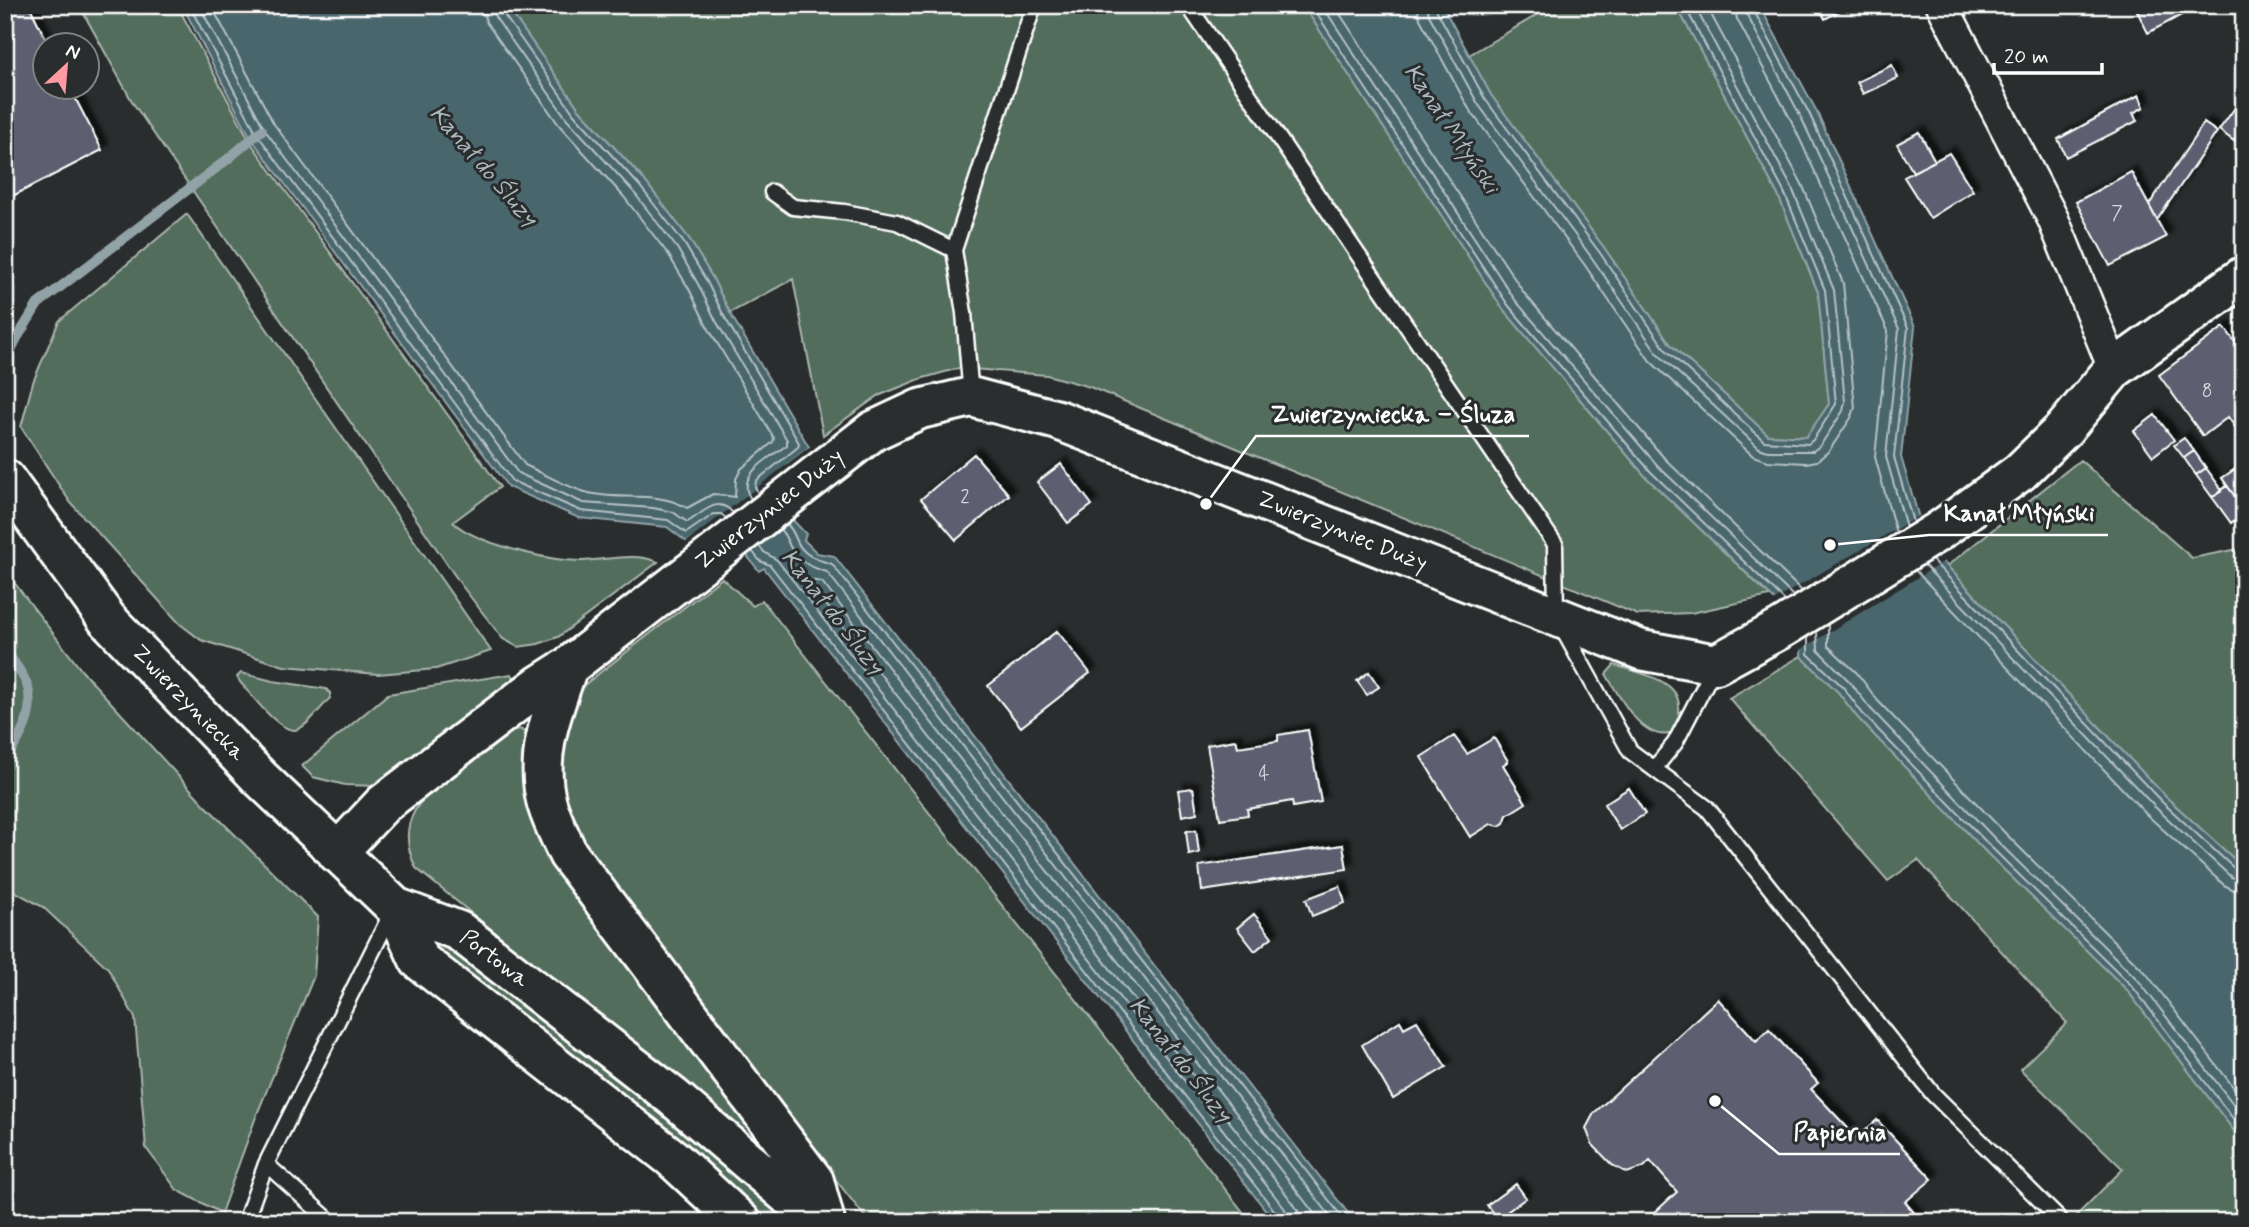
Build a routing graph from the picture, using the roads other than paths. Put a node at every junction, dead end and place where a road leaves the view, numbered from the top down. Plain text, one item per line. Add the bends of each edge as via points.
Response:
1 (1034, 5) edge
2 (1188, 5) edge
3 (1942, 5) edge
4 (772, 192) dead end
5 (954, 250) junction
6 (2244, 276) edge
7 (2114, 369) junction
8 (971, 397) junction
9 (5, 479) edge
10 (1556, 617) junction
11 (1716, 664) junction
12 (568, 667) junction
13 (1654, 769) junction
14 (337, 853) junction
15 (395, 907) junction
16 (266, 1164) junction
17 (245, 1222) edge
18 (331, 1222) edge
19 (741, 1222) edge
20 (819, 1222) edge
21 (825, 1222) edge
22 (2062, 1222) edge

1 - 5 lane
2 - 10 lane via 1555,544
3 - 7 street via 2053,219
4 - 5 lane via 793,207 897,222
5 - 8 lane
6 - 7 street
7 - 11 street via 2064,429 2020,472 1939,531
8 - 10 street, Zwierzyniec Duży via 1058,420
8 - 12 street, Zwierzyniec Duży via 920,410 873,430
9 - 14 street, Zwierzyniecka via 107,619
10 - 11 street, Zwierzyniec Duży via 1642,650
10 - 13 lane via 1630,751
11 - 13 lane via 1675,743
12 - 14 street, Zwierzyniec Duży via 383,804
12 - 21 street via 544,736 542,769 547,804 568,854 814,1181
13 - 22 lane via 1707,808 1933,1094
14 - 15 street, Zwierzyniecka
15 - 16 lane
15 - 19 street, Portowa via 419,960 672,1158
15 - 20 street, Portowa via 459,931 673,1097
16 - 17 lane
16 - 18 lane

